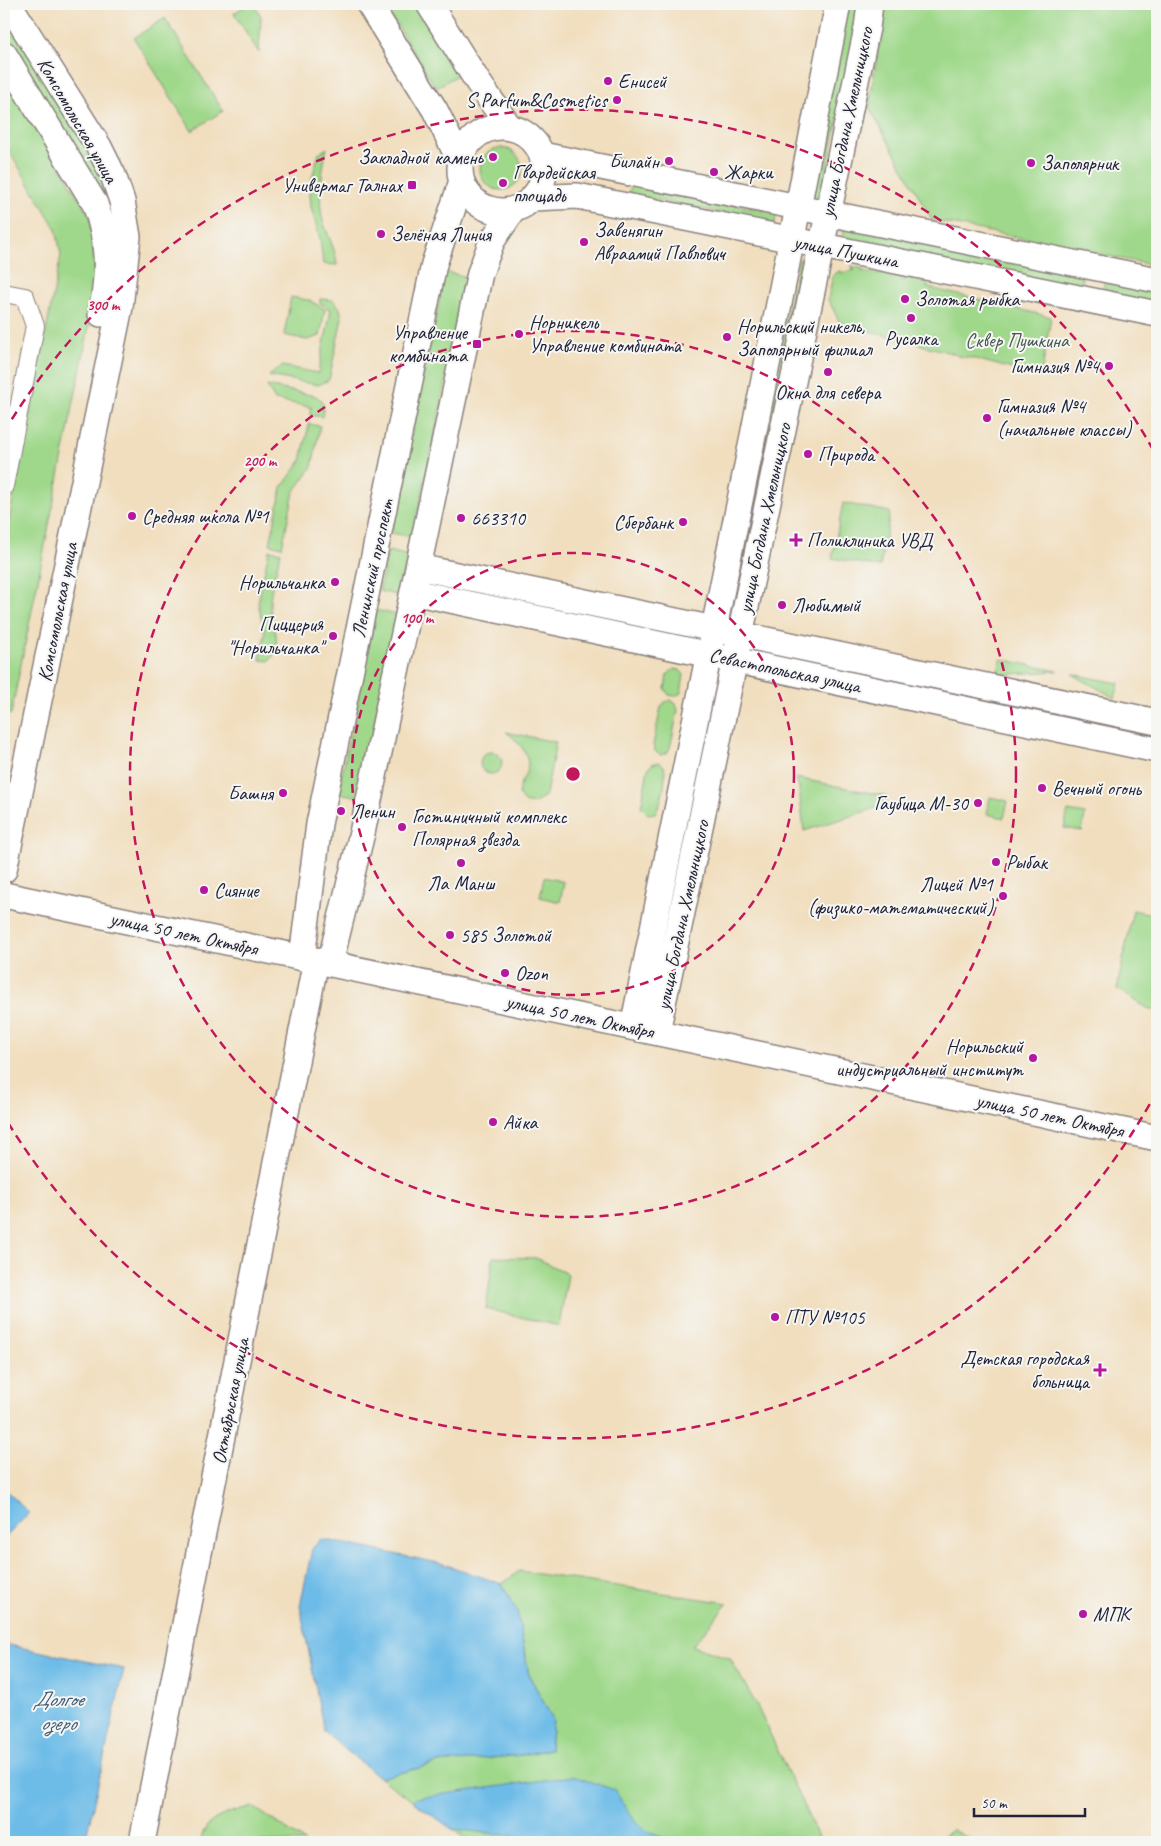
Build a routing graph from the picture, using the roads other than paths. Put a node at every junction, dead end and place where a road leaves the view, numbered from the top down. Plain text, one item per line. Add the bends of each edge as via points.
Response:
1 (9, 4) edge
2 (369, 4) edge
3 (429, 4) edge
4 (838, 4) edge
5 (870, 4) edge
6 (4, 54) edge
7 (510, 128) junction
8 (542, 156) junction
9 (461, 172) junction
10 (523, 204) junction
11 (798, 208) junction
12 (827, 214) junction
13 (792, 240) junction
14 (820, 246) junction
15 (1157, 280) edge
16 (4, 293) edge
17 (1157, 314) edge
18 (88, 419) junction
19 (4, 486) edge
20 (418, 567) junction
21 (413, 592) junction
22 (713, 629) junction
23 (740, 634) junction
24 (708, 654) junction
25 (734, 660) junction
26 (1002, 689) junction
27 (1118, 714) junction
28 (997, 716) junction
29 (1157, 722) edge
30 (1112, 740) junction
31 (1157, 750) edge
32 (9, 801) edge
33 (4, 870) edge
34 (4, 895) edge
35 (316, 960) junction
36 (633, 1027) junction
37 (657, 1032) junction
38 (1157, 1138) edge
39 (142, 1842) edge

1 - 18 street, Комсомольская улица via 99,148 113,175 126,219 126,262 120,307
2 - 9 street via 435,110
3 - 7 street
4 - 11 street, улица Богдана Хмельницкого
5 - 12 street, улица Богдана Хмельницкого
6 - 18 street, Комсомольская улица via 83,181 104,229 106,284
7 - 8 street via 529,137
7 - 9 street via 494,128 479,134 466,145
8 - 10 street via 543,178
8 - 11 street, улица Пушкина
9 - 10 street via 470,198 482,207 497,212
9 - 35 street, Ленинский проспект via 434,264 319,824
10 - 13 street, улица Пушкина via 577,196
10 - 20 street via 492,241 480,274
11 - 12 street, улица Пушкина
11 - 13 street, улица Богдана Хмельницкого
12 - 14 street, улица Богдана Хмельницкого
12 - 15 street, улица Пушкина
13 - 14 street, улица Пушкина
13 - 22 street, улица Богдана Хмельницкого
14 - 17 street, улица Пушкина
14 - 23 street, улица Богдана Хмельницкого
16 - 19 street via 25,297 34,326
18 - 32 street, Комсомольская улица
20 - 21 street
20 - 22 street, Севастопольская улица
21 - 24 street, Севастопольская улица
21 - 35 street via 362,833
22 - 23 street, Севастопольская улица
22 - 24 street, улица Богдана Хмельницкого
23 - 25 street, улица Богдана Хмельницкого
23 - 26 street, Севастопольская улица
24 - 25 street, Севастопольская улица
24 - 36 street, улица Богдана Хмельницкого
25 - 28 street, Севастопольская улица
25 - 37 street, улица Богдана Хмельницкого
26 - 27 street, Севастопольская улица
26 - 28 street
27 - 29 street, Севастопольская улица
27 - 30 street
28 - 30 street, Севастопольская улица
30 - 31 street, Севастопольская улица
32 - 33 street, Комсомольская улица
34 - 35 street, улица 50 лет Октября
35 - 36 street, улица 50 лет Октября
35 - 39 street, Октябрьская улица
36 - 37 street, улица 50 лет Октября
37 - 38 street, улица 50 лет Октября

